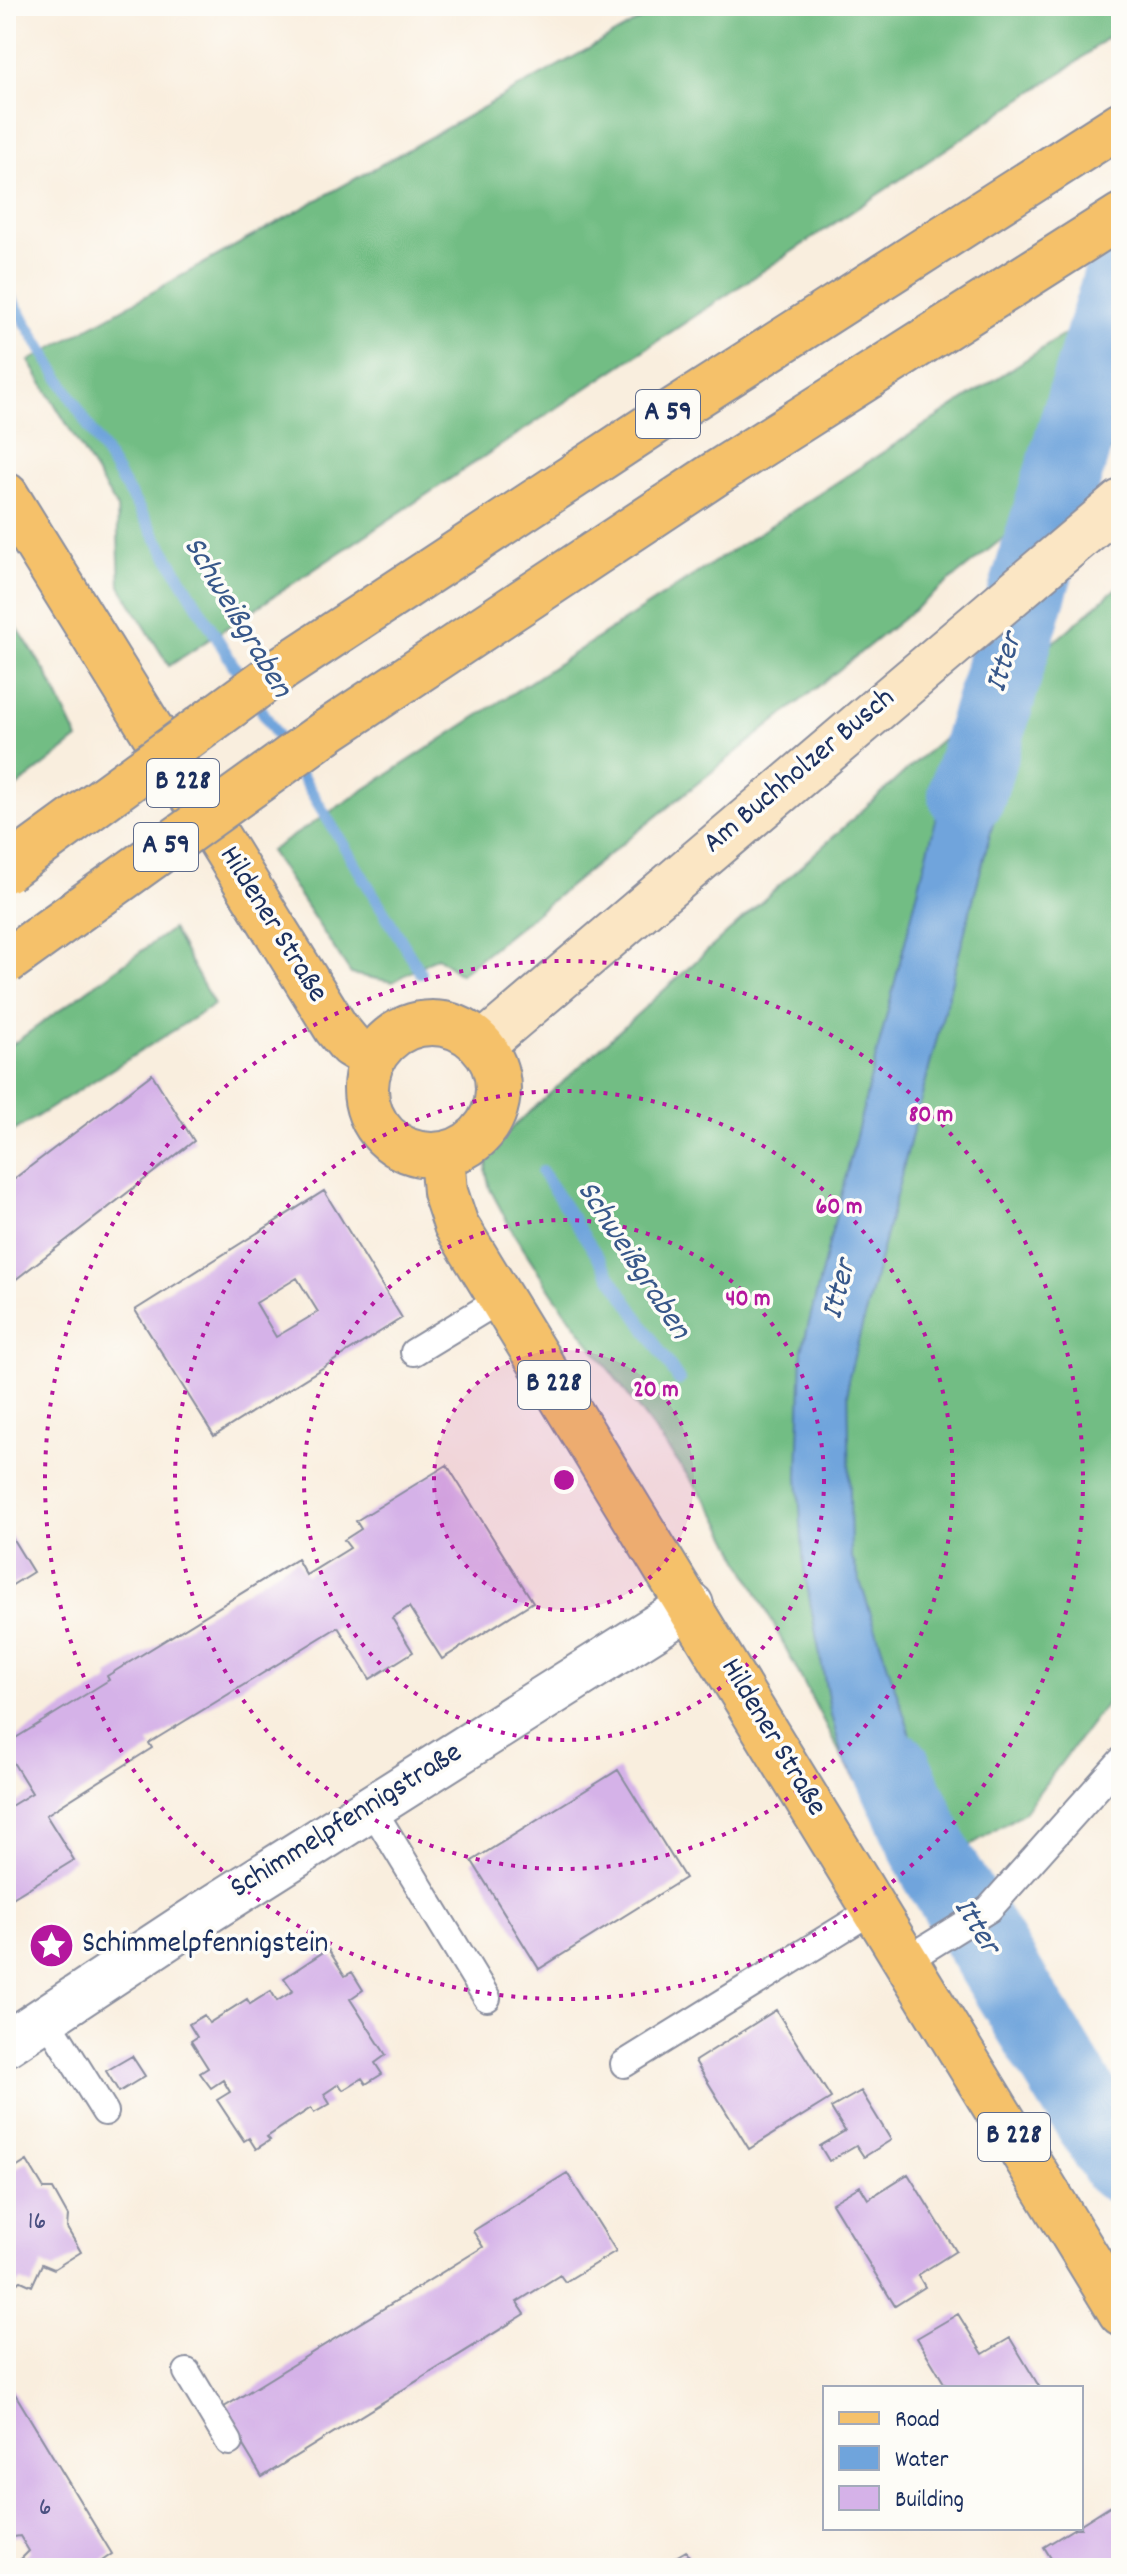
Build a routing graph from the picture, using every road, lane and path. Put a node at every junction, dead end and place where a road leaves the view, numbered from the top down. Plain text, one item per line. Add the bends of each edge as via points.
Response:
1 (1121, 124) edge
2 (1121, 216) edge
3 (6, 495) edge
4 (1121, 502) edge
5 (6, 870) edge
6 (6, 962) edge
7 (482, 1045) junction
8 (373, 1059) junction
9 (442, 1156) junction
10 (501, 1299) junction
11 (414, 1352) dead end
12 (691, 1605) junction
13 (1121, 1761) edge
14 (371, 1807) junction
15 (876, 1908) junction
16 (916, 1955) junction
17 (487, 1998) dead end
18 (45, 2016) junction
19 (6, 2044) edge
20 (624, 2064) dead end
21 (105, 2112) dead end
22 (1121, 2313) edge
23 (187, 2372) dead end
24 (229, 2442) dead end

1 - 5 main road, A 59, bridge via 281,669
2 - 6 main road, A 59, bridge via 715,474 326,732
3 - 8 main road, Hildener Straße / B 228 via 336,1028 350,1045
4 - 7 main road, Am Buchholzer Busch
7 - 8 main road via 452,1025 424,1024 398,1032
7 - 9 main road via 499,1082 498,1103 491,1122 462,1150
8 - 9 main road via 366,1099 384,1137 421,1156
9 - 10 main road, Hildener Straße / B 228 via 445,1192 456,1225
10 - 11 lane
10 - 12 main road, Hildener Straße / B 228
12 - 14 street, Schimmelpfennigstraße
12 - 15 main road, Hildener Straße / B 228
13 - 16 lane via 989,1909
14 - 17 lane
14 - 18 street, Schimmelpfennigstraße
15 - 16 main road, Hildener Straße / B 228
15 - 20 lane
16 - 22 main road, Hildener Straße / B 228
18 - 19 street, Schimmelpfennigstraße
18 - 21 lane
23 - 24 lane

